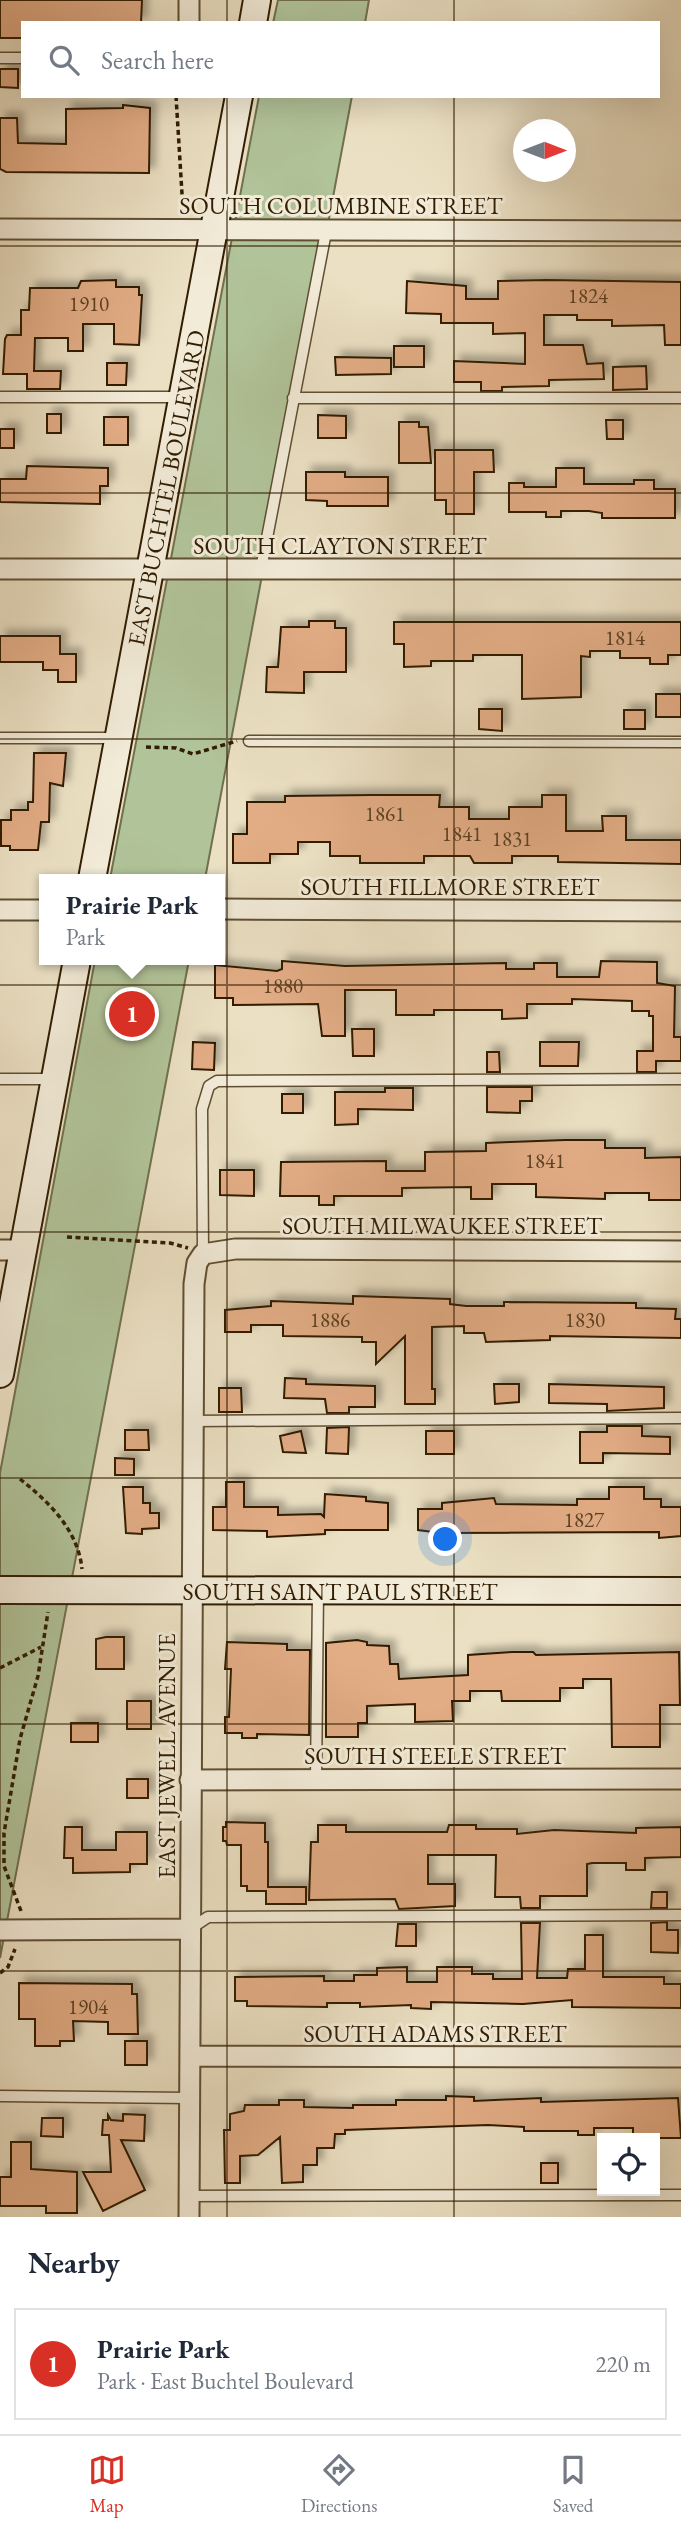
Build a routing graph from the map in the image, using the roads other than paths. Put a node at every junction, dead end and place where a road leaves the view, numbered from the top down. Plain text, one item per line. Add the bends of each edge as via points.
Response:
1 (189, 0) edge
2 (257, 0) edge
3 (189, 21) edge
4 (253, 21) edge
5 (0, 58) edge
6 (21, 58) edge
7 (239, 98) edge
8 (0, 229) edge
9 (214, 231) junction
10 (681, 231) edge
11 (326, 232) junction
12 (0, 397) edge
13 (183, 397) junction
14 (293, 398) junction
15 (681, 398) edge
16 (0, 569) edge
17 (151, 569) junction
18 (261, 569) junction
19 (681, 569) edge
20 (0, 738) edge
21 (119, 738) junction
22 (249, 741) road end
23 (681, 742) edge
24 (93, 874) edge
25 (225, 909) edge
26 (0, 910) edge
27 (39, 910) edge
28 (681, 911) edge
29 (76, 965) edge
30 (0, 1079) edge
31 (55, 1079) junction
32 (681, 1079) edge
33 (12, 1250) edge
34 (681, 1251) edge
35 (202, 1254) junction
36 (0, 1374) edge
37 (681, 1418) edge
38 (192, 1421) junction
39 (0, 1590) edge
40 (190, 1591) junction
41 (318, 1591) junction
42 (681, 1591) edge
43 (681, 1779) edge
44 (190, 1780) junction
45 (316, 1780) junction
46 (681, 1915) edge
47 (190, 1929) junction
48 (0, 1930) edge
49 (190, 2056) junction
50 (681, 2057) edge
51 (0, 2096) edge
52 (189, 2098) junction
53 (681, 2195) edge
54 (189, 2196) junction
55 (189, 2217) edge

1 - 3 street
2 - 4 main road
5 - 6 lane
7 - 9 main road, EAST BUCHTEL BOULEVARD
8 - 9 street, SOUTH COLUMBINE STREET
9 - 11 street, SOUTH COLUMBINE STREET
9 - 13 main road, EAST BUCHTEL BOULEVARD
10 - 11 street, SOUTH COLUMBINE STREET
11 - 14 lane
12 - 13 lane
13 - 17 main road, EAST BUCHTEL BOULEVARD
14 - 15 lane
14 - 18 lane
16 - 17 street, SOUTH CLAYTON STREET
17 - 18 street, SOUTH CLAYTON STREET
17 - 21 main road, EAST BUCHTEL BOULEVARD
18 - 19 street, SOUTH CLAYTON STREET
20 - 21 lane
21 - 24 main road, EAST BUCHTEL BOULEVARD
22 - 23 lane
25 - 28 street, SOUTH FILLMORE STREET
26 - 27 street
29 - 31 main road
30 - 31 lane
31 - 33 main road
32 - 35 lane via 217,1081 209,1086 202,1109
33 - 36 main road
34 - 35 street, SOUTH MILWAUKEE STREET via 235,1249
35 - 38 street, EAST JEWELL AVENUE via 194,1284
37 - 38 lane
38 - 40 street, EAST JEWELL AVENUE
39 - 40 main road, SOUTH SAINT PAUL STREET
40 - 41 main road, SOUTH SAINT PAUL STREET
40 - 44 street, EAST JEWELL AVENUE
41 - 42 main road, SOUTH SAINT PAUL STREET
41 - 45 lane
43 - 45 street, SOUTH STEELE STREET
44 - 45 street, SOUTH STEELE STREET
44 - 47 street, EAST JEWELL AVENUE
46 - 47 lane via 208,1917
47 - 48 street
47 - 49 street, EAST JEWELL AVENUE
49 - 50 street, SOUTH ADAMS STREET
49 - 52 street, EAST JEWELL AVENUE
51 - 52 lane
52 - 54 street, EAST JEWELL AVENUE
53 - 54 lane
54 - 55 street, EAST JEWELL AVENUE

